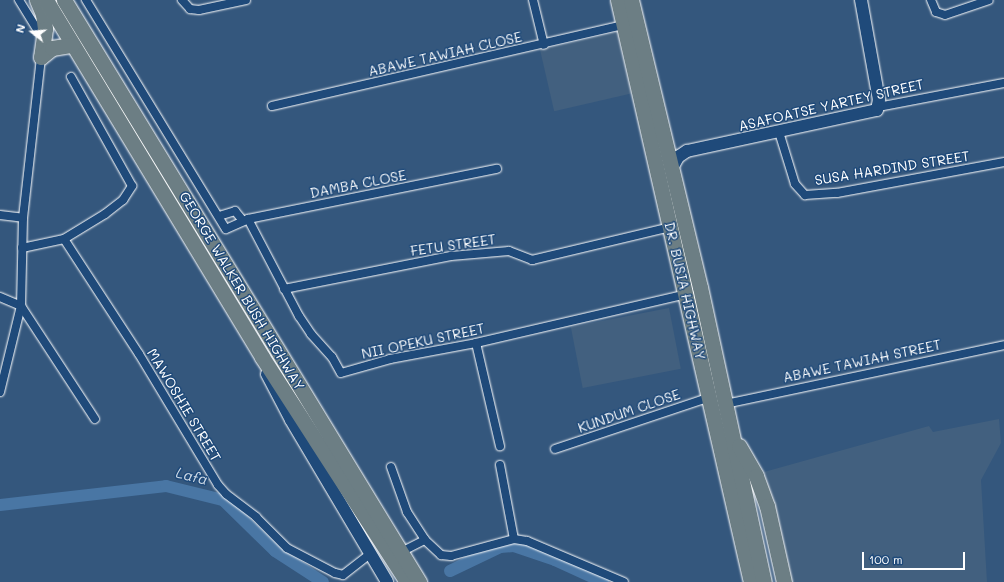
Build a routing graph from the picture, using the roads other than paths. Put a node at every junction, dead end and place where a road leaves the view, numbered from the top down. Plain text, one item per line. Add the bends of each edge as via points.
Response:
1 (19, 0) edge
2 (37, 0) edge
3 (46, 0) edge
4 (64, 0) edge
5 (74, 0) edge
6 (86, 0) edge
7 (182, 0) edge
8 (246, 0) edge
9 (533, 0) edge
10 (618, 0) edge
11 (631, 0) edge
12 (862, 0) edge
13 (930, 0) edge
14 (985, 1) edge
15 (624, 25) junction
16 (43, 40) junction
17 (72, 45) junction
18 (544, 45) junction
19 (41, 57) junction
20 (102, 60) junction
21 (71, 77) dead end
22 (1004, 83) edge
23 (272, 106) dead end
24 (878, 108) junction
25 (779, 132) junction
26 (1004, 162) edge
27 (672, 168) junction
28 (497, 169) dead end
29 (0, 215) edge
30 (219, 216) junction
31 (23, 218) junction
32 (246, 220) junction
33 (670, 227) junction
34 (64, 239) junction
35 (22, 248) junction
36 (284, 289) junction
37 (686, 294) junction
38 (0, 297) edge
39 (21, 306) junction
40 (476, 343) junction
41 (1004, 345) edge
42 (262, 356) junction
43 (0, 392) edge
44 (710, 397) junction
45 (725, 404) junction
46 (95, 419) dead end
47 (734, 441) junction
48 (500, 446) dead end
49 (555, 449) dead end
50 (500, 465) dead end
51 (391, 467) dead end
52 (347, 487) junction
53 (738, 523) junction
54 (514, 539) junction
55 (425, 540) junction
56 (370, 554) junction
57 (404, 558) junction
58 (387, 582) edge
59 (398, 582) edge
60 (407, 582) edge
61 (419, 582) edge
62 (426, 582) edge
63 (624, 582) edge
64 (742, 582) edge
65 (751, 582) edge
66 (764, 582) edge
67 (784, 582) edge

1 - 16 street
2 - 16 highway via 43,14
3 - 17 highway, GEORGE WALKER BUSH HIGHWAY
4 - 20 highway, GEORGE WALKER BUSH HIGHWAY
5 - 20 highway via 97,40
6 - 30 street
7 - 8 street via 190,9 199,10
9 - 18 street
10 - 15 highway, DR. BUSIA HIGHWAY
11 - 27 highway, DR. BUSIA HIGHWAY
12 - 24 street via 879,100
13 - 14 street via 936,12 944,15
15 - 18 street, ABAWE TAWIAH CLOSE
15 - 33 highway, DR. BUSIA HIGHWAY
16 - 19 highway
17 - 19 highway via 52,48
17 - 42 highway, GEORGE WALKER BUSH HIGHWAY
18 - 23 street, ABAWE TAWIAH CLOSE
19 - 31 street
20 - 57 highway, GEORGE WALKER BUSH HIGHWAY
21 - 34 street via 132,186 123,200
22 - 24 street, ASAFOATSE YARTEY STREET
24 - 25 street, ASAFOATSE YARTEY STREET via 871,113
25 - 26 street, SUSA HARDIND STREET via 795,184 806,195 838,193
25 - 27 street, ASAFOATSE YARTEY STREET via 687,151 678,157
27 - 45 highway, DR. BUSIA HIGHWAY
28 - 32 street, DAMBA CLOSE
29 - 31 street
30 - 32 street via 235,211
30 - 32 street, DAMBA CLOSE via 226,229
31 - 35 street
32 - 36 street, NII OPEKU STREET
33 - 36 street, FETU STREET via 532,260 509,250 451,256
33 - 37 highway, DR. BUSIA HIGHWAY
34 - 35 street
34 - 56 street, MAWOSHIE STREET via 226,494 256,517 286,548 335,573 343,575
35 - 39 street
36 - 40 street, NII OPEKU STREET via 311,334 332,357 341,373 390,359
37 - 40 street, NII OPEKU STREET
37 - 44 highway, DR. BUSIA HIGHWAY
38 - 39 street
39 - 43 street
39 - 46 street
40 - 48 street
41 - 45 street, ABAWE TAWIAH STREET
42 - 52 highway, GEORGE WALKER BUSH HIGHWAY
42 - 56 street, GEORGE WALKER BUSH HIGHWAY via 275,392
44 - 49 street, KUNDUM CLOSE
44 - 53 highway, DR. BUSIA HIGHWAY
45 - 47 highway, DR. BUSIA HIGHWAY
47 - 66 highway, DR. BUSIA HIGHWAY
47 - 67 highway via 746,456 764,498
50 - 54 street
51 - 55 street via 407,512
52 - 59 highway
52 - 60 highway, GEORGE WALKER BUSH HIGHWAY
53 - 64 highway
53 - 65 highway, DR. BUSIA HIGHWAY
54 - 55 street via 446,557
54 - 63 street via 526,541
55 - 57 street
56 - 58 street, GEORGE WALKER BUSH HIGHWAY
57 - 61 highway, GEORGE WALKER BUSH HIGHWAY
57 - 62 highway

